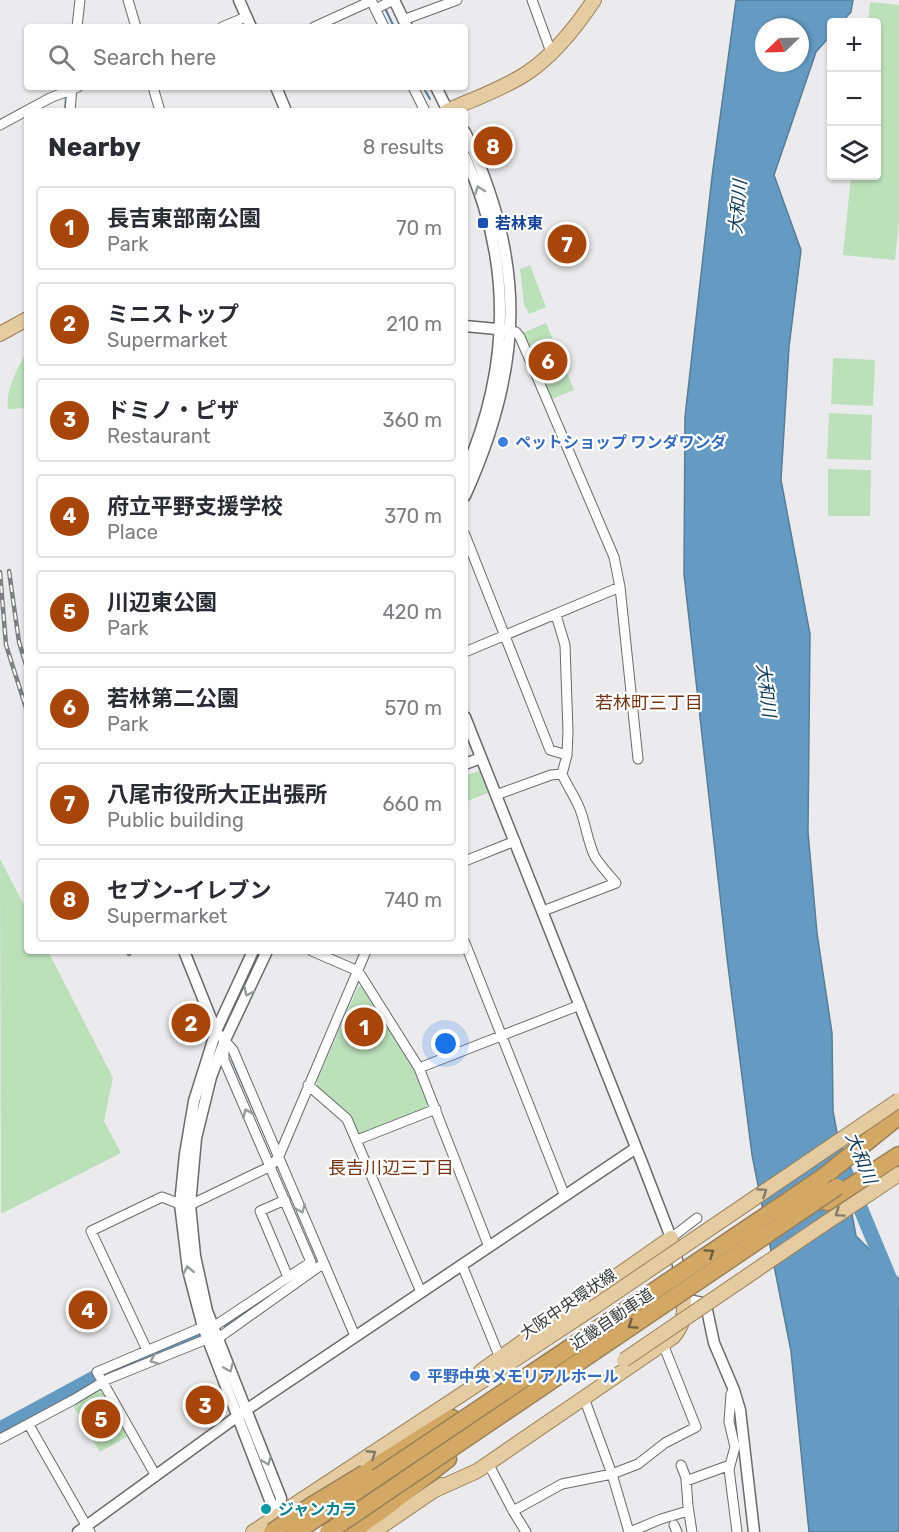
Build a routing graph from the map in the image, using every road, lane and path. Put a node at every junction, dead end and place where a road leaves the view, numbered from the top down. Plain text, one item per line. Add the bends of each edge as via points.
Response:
1 (80, 0) edge
2 (128, 0) edge
3 (239, 0) edge
4 (457, 0) edge
5 (532, 0) edge
6 (594, 0) edge
7 (391, 1) edge
8 (372, 3) edge
9 (248, 22) edge
10 (77, 24) edge
11 (135, 24) edge
12 (321, 24) edge
13 (382, 24) edge
14 (404, 24) edge
15 (551, 52) junction
16 (69, 90) edge
17 (71, 90) edge
18 (154, 90) edge
19 (277, 90) edge
20 (414, 90) edge
21 (437, 90) edge
22 (34, 108) edge
23 (70, 108) edge
24 (159, 108) edge
25 (285, 108) edge
26 (424, 108) edge
27 (446, 108) edge
28 (453, 108) edge
29 (24, 113) edge
30 (0, 125) edge
31 (468, 139) edge
32 (468, 164) edge
33 (24, 321) edge
34 (468, 326) edge
35 (506, 330) junction
36 (0, 334) edge
37 (468, 464) edge
38 (468, 488) edge
39 (468, 542) edge
40 (620, 587) junction
41 (556, 615) junction
42 (506, 636) junction
43 (468, 651) edge
44 (468, 725) edge
45 (567, 755) junction
46 (481, 758) junction
47 (638, 759) dead end
48 (468, 763) edge
49 (562, 774) junction
50 (496, 795) junction
51 (515, 841) junction
52 (468, 860) edge
53 (543, 911) junction
54 (468, 951) edge
55 (185, 954) edge
56 (251, 954) edge
57 (266, 954) edge
58 (319, 954) edge
59 (365, 954) edge
60 (358, 971) junction
61 (580, 1005) junction
62 (216, 1031) junction
63 (501, 1035) junction
64 (225, 1040) junction
65 (418, 1068) junction
66 (308, 1085) junction
67 (899, 1100) edge
68 (436, 1109) junction
69 (899, 1116) edge
70 (899, 1128) edge
71 (357, 1140) junction
72 (899, 1144) edge
73 (636, 1148) junction
74 (899, 1155) edge
75 (279, 1156) junction
76 (899, 1162) edge
77 (271, 1166) junction
78 (899, 1174) edge
79 (822, 1178) junction
80 (564, 1194) junction
81 (285, 1200) junction
82 (185, 1204) junction
83 (817, 1210) junction
84 (697, 1218) dead end
85 (671, 1238) junction
86 (489, 1247) junction
87 (324, 1263) junction
88 (462, 1265) junction
89 (288, 1277) junction
90 (421, 1292) junction
91 (684, 1299) junction
92 (664, 1304) junction
93 (608, 1322) junction
94 (208, 1327) junction
95 (355, 1336) junction
96 (212, 1339) junction
97 (663, 1344) junction
98 (147, 1350) junction
99 (500, 1358) junction
100 (102, 1383) junction
101 (734, 1390) junction
102 (528, 1397) junction
103 (584, 1398) junction
104 (242, 1413) junction
105 (29, 1425) junction
106 (398, 1437) junction
107 (0, 1438) edge
108 (488, 1463) junction
109 (681, 1465) dead end
110 (730, 1465) junction
111 (612, 1474) junction
112 (156, 1476) junction
113 (686, 1481) junction
114 (435, 1490) junction
115 (513, 1511) junction
116 (688, 1511) junction
117 (280, 1514) junction
118 (85, 1530) edge
119 (253, 1532) edge
120 (272, 1532) edge
121 (287, 1532) edge
122 (296, 1532) edge
123 (328, 1532) edge
124 (351, 1532) edge
125 (374, 1532) edge
126 (526, 1532) edge
127 (630, 1532) edge
128 (692, 1532) edge
129 (737, 1532) edge
130 (754, 1532) edge

1 - 10 street
2 - 11 street
3 - 9 street
4 - 14 street
5 - 15 street
6 - 15 main road
7 - 8 street
7 - 14 street
8 - 12 street
8 - 13 street
15 - 28 main road via 527,73
16 - 22 street
17 - 23 street
18 - 24 street
19 - 25 street
20 - 26 street
21 - 27 street
29 - 30 street
31 - 35 street via 489,187 504,242 510,287
35 -> 32 street via 494,242
33 - 36 main road
34 - 35 street
35 - 37 street via 489,404
35 - 38 street via 503,387
35 - 40 street via 520,337 614,557
39 - 42 street
40 - 41 street
40 - 47 street
41 - 42 street
41 - 45 street via 565,645
42 - 43 street
42 - 45 street via 550,750
44 - 46 street
45 - 49 street
46 - 48 street
46 - 50 street
49 - 50 street
49 - 53 street via 583,816 595,857 616,883
50 - 51 street
51 - 52 street
51 - 53 street
53 - 61 street
54 - 63 street
55 - 62 street
56 - 62 street
57 -> 64 street
58 - 60 street
59 - 60 street
60 - 65 street
60 - 66 street
61 - 63 street
61 - 73 street
62 - 64 street
62 - 82 street via 194,1101 185,1154
63 - 65 street
63 - 80 street
64 - 75 street via 233,1050
77 -> 64 street via 224,1060
64 - 82 street via 201,1110
65 - 68 street
66 - 71 street via 347,1119
66 - 75 street
106 -> 67 main road, 大阪中央環状線, bridge
68 - 71 street
68 - 86 street
69 - 79 highway
70 - 79 highway, 近畿自動車道
71 - 90 street
72 - 92 highway, 近畿自動車道, bridge
73 - 80 street
73 - 85 street
74 - 83 highway
75 - 77 street
75 -> 87 street
76 - 83 highway
77 - 81 street
77 - 82 street
78 -> 114 main road, bridge
93 -> 79 highway, 近畿自動車道, bridge
80 - 86 street
81 - 89 street via 311,1262
81 - 89 street via 260,1211
82 - 94 street
82 - 98 street via 162,1197 91,1231
83 - 92 highway, bridge via 706,1282
84 - 85 street
85 - 91 street
85 - 99 main road
86 - 88 street
87 - 95 street
87 - 96 street
88 - 90 street
88 - 99 street
89 - 94 street
90 - 95 street
91 - 97 main road via 680,1326
91 - 101 street via 703,1303 707,1310 714,1343
92 -> 102 highway, 近畿自動車道, bridge
93 - 120 highway, bridge
93 - 122 highway, 近畿自動車道, bridge
94 - 96 street
94 - 98 street
95 - 104 street
96 -> 100 street
96 - 104 street
97 - 103 main road
97 - 111 street via 696,1427 665,1443 638,1464
98 - 100 street via 97,1372
99 - 106 main road via 418,1413
100 - 105 street
100 - 112 street
101 - 110 street via 729,1422 735,1447
101 - 130 street via 740,1410
102 - 123 highway, 近畿自動車道, bridge
102 - 124 highway, bridge
103 - 108 main road
103 - 111 street
104 - 112 street
104 - 117 street via 271,1503
105 - 107 street
105 - 118 street
117 -> 106 main road, 大阪中央環状線
108 - 114 main road
108 - 115 street
109 - 113 street
110 - 113 street
110 - 129 street
111 - 115 street via 562,1484
111 - 127 street
112 - 118 street
113 - 116 street
114 - 125 main road
115 - 126 street
116 - 127 street
116 - 128 street
117 - 119 main road, 大阪中央環状線
117 - 121 street

